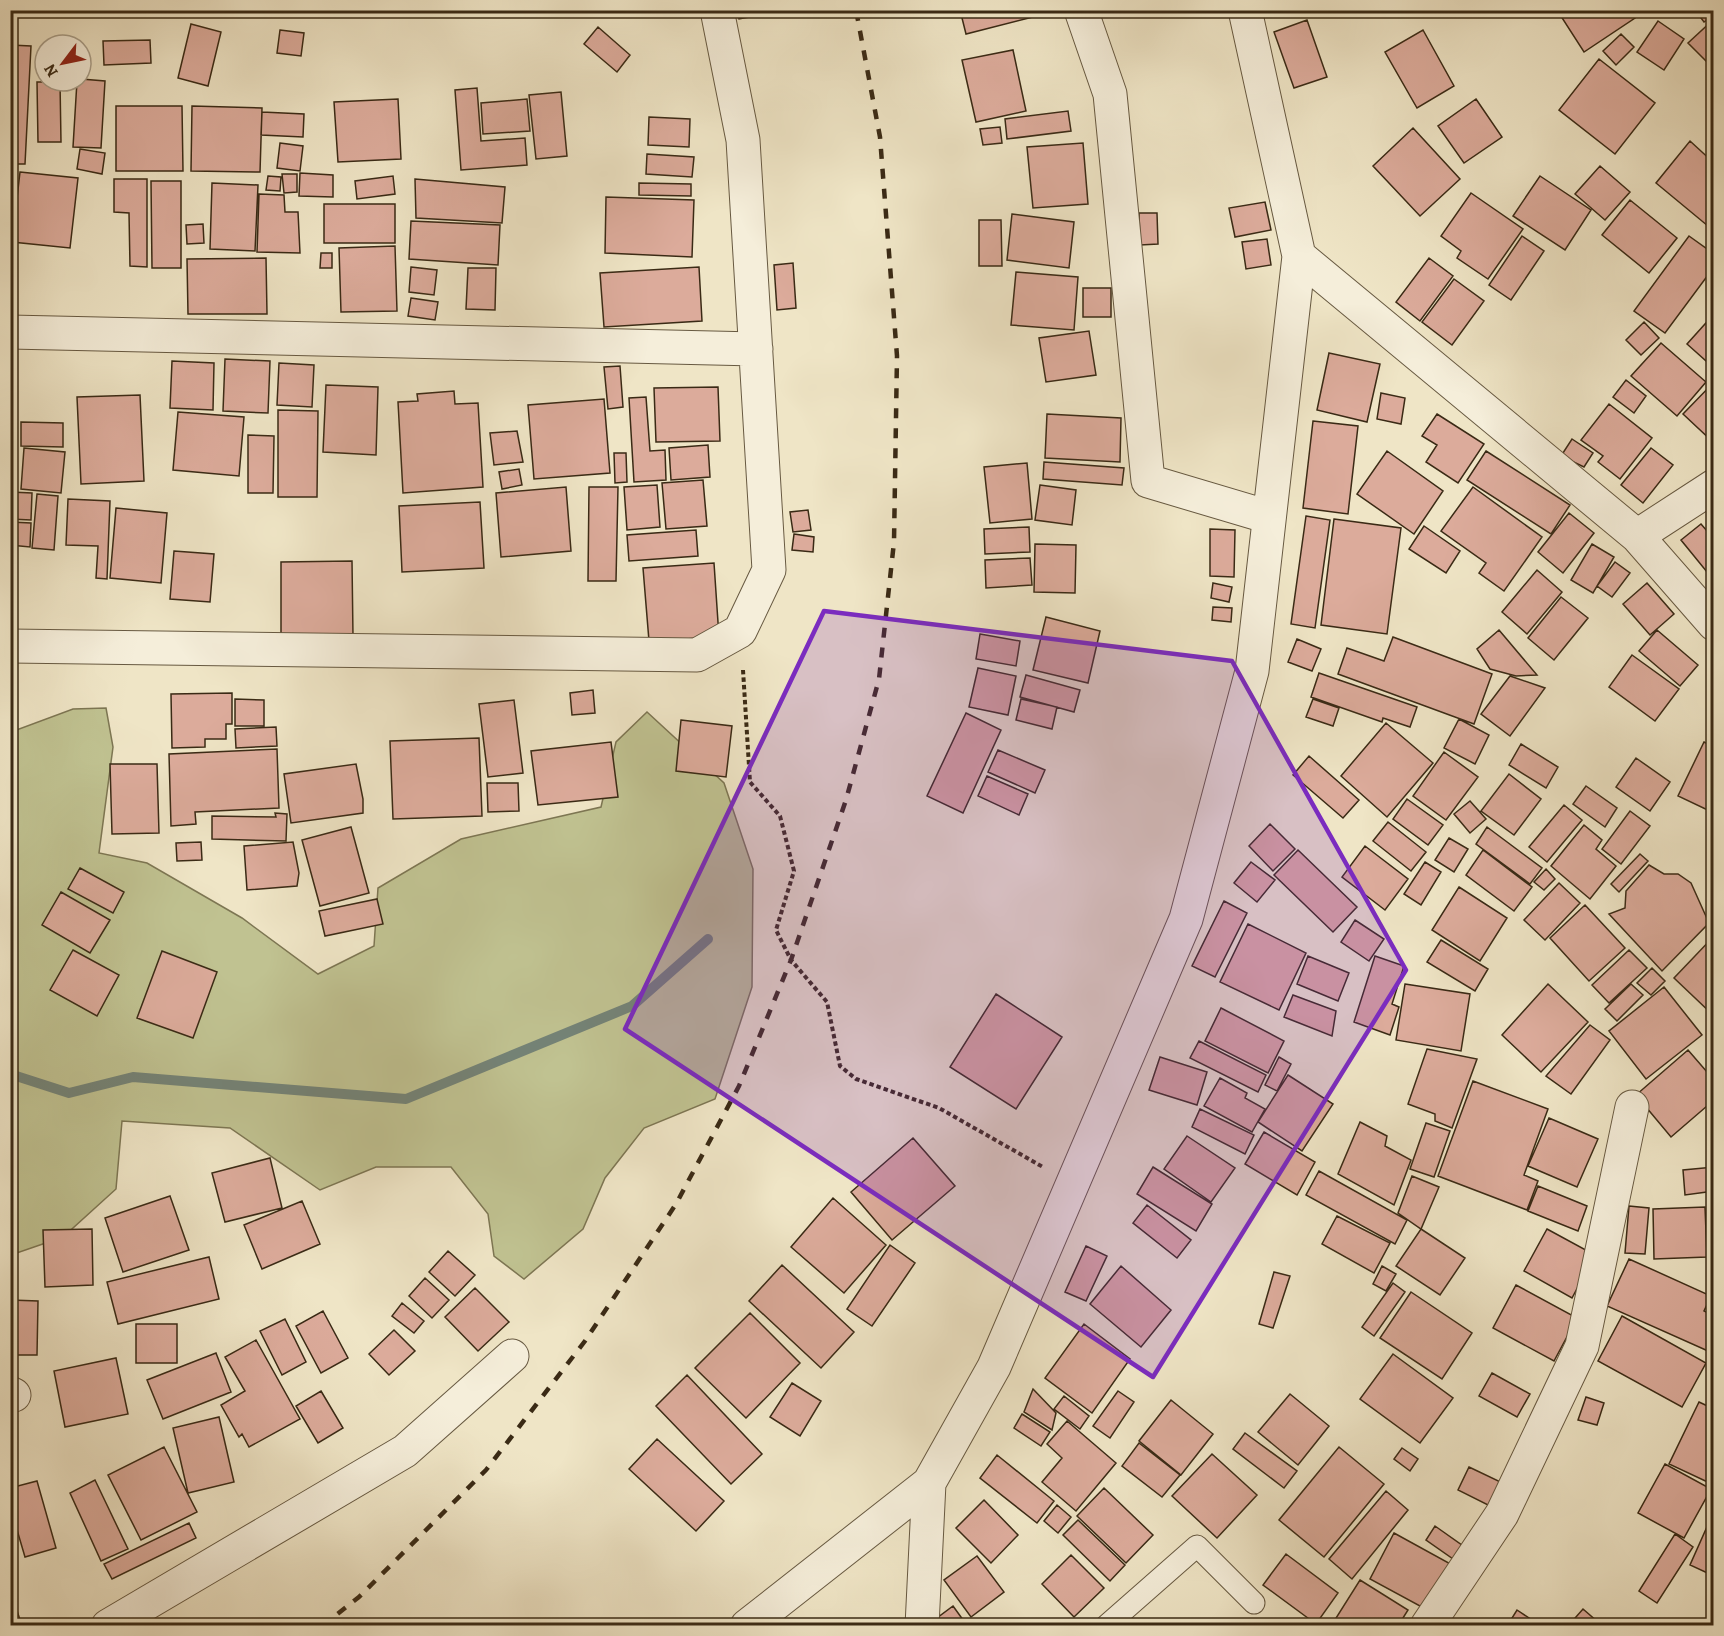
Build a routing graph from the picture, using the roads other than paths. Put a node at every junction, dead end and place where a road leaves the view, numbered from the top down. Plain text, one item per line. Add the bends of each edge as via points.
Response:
1 (717, 10) edge
2 (1081, 10) edge
3 (1245, 10) edge
4 (1299, 256) junction
5 (10, 332) edge
6 (756, 349) junction
7 (1713, 486) edge
8 (1269, 517) junction
9 (1637, 536) junction
10 (1713, 624) edge
11 (10, 646) edge
12 (1632, 1107) dead end
13 (513, 1356) dead end
14 (929, 1484) junction
15 (1254, 1603) dead end
16 (108, 1626) edge
17 (747, 1626) edge
18 (922, 1626) edge
19 (1106, 1626) edge
20 (1426, 1626) edge

1 - 6 street via 743,140
2 - 8 street via 1110,93 1148,481
3 - 4 street
4 - 8 street
4 - 9 street
5 - 6 street
6 - 11 street via 769,570 740,631 697,655
7 - 9 street
8 - 14 street via 1252,671 1186,919 994,1367
9 - 10 street
12 - 20 street via 1582,1346 1502,1514
13 - 16 street via 405,1451
14 - 17 street
14 - 18 street
15 - 19 lane via 1197,1546

